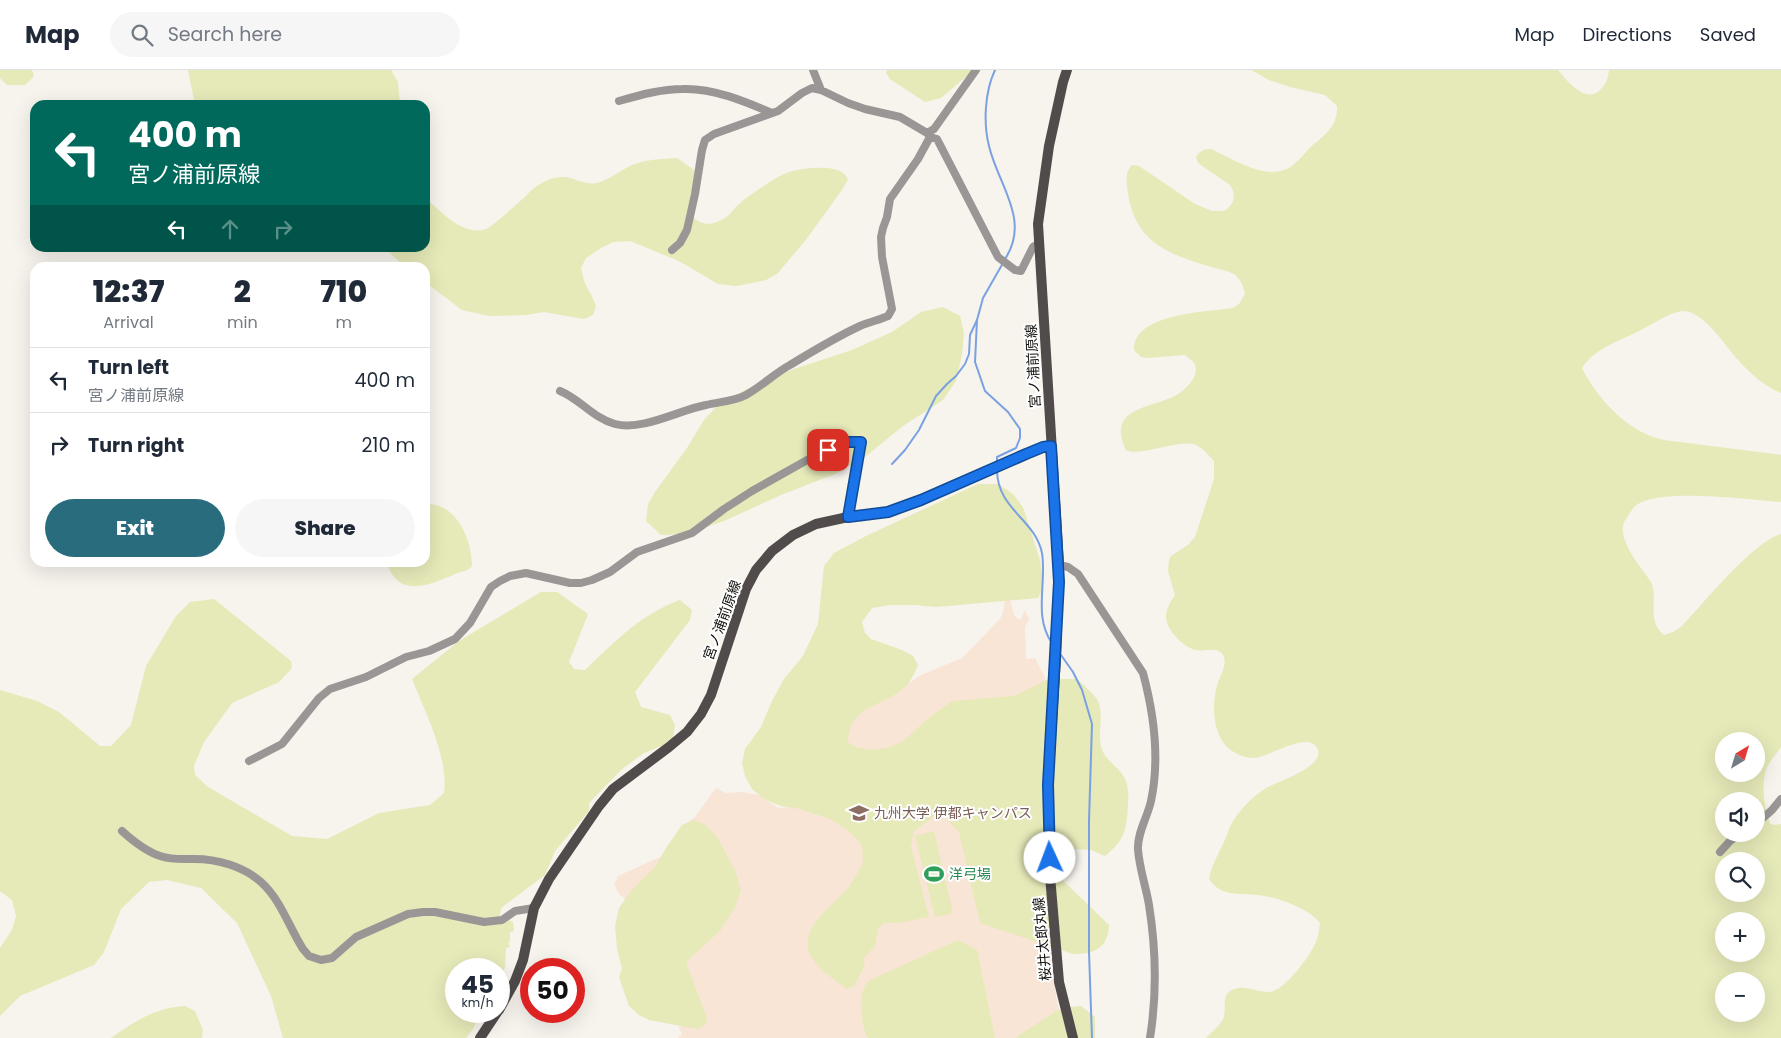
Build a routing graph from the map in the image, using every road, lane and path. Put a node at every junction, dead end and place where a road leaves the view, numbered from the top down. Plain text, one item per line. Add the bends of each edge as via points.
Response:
1 (813, 70) edge
2 (976, 70) edge
3 (1067, 70) edge
4 (821, 90) junction
5 (618, 101) dead end
6 (772, 113) junction
7 (928, 135) junction
8 (1038, 244) junction
9 (672, 250) dead end
10 (560, 391) dead end
11 (1051, 446) junction
12 (848, 517) junction
13 (1059, 565) junction
14 (249, 761) dead end
15 (1781, 799) edge
16 (1765, 816) edge
17 (122, 831) dead end
18 (1729, 842) edge
19 (1720, 852) dead end
20 (534, 908) junction
21 (510, 990) edge
22 (490, 1023) edge
23 (480, 1038) edge
24 (1073, 1038) edge
25 (1150, 1038) edge

1 - 4 street
2 - 7 street
3 - 8 main road, 宮ノ浦前原線 via 1049,146
4 - 6 street via 807,89
4 - 7 street via 848,103 900,117
5 - 6 street via 649,92 692,89 722,95
6 - 9 street via 705,140 687,230
7 - 8 street via 937,139 942,147 998,257 1021,272 1033,247
7 - 10 street via 918,159 890,199 881,237 892,309 888,316 839,337 789,365 746,395 631,426 614,424
8 - 11 main road, 宮ノ浦前原線
11 - 12 main road, 宮ノ浦前原線 via 888,512
11 - 13 main road, 桜井太郎丸線
12 - 14 street via 861,442 848,442 809,459 752,491 692,533 637,552 610,572 592,580 570,583 526,573 500,581 491,587 470,623 455,639 406,657 366,677 330,688 282,744
12 - 20 main road, 宮ノ浦前原線 via 816,524 793,535 772,551 756,570 746,589 711,694 701,714 688,732 613,789 549,879
13 - 24 main road, 桜井太郎丸線 via 1048,785 1050,876 1059,982
13 - 25 street via 1078,574 1143,673 1148,689 1155,736 1154,770 1151,800 1137,847 1149,906 1155,965
15 - 16 street
17 - 20 street via 159,856 208,860 250,873 276,898 302,949 309,956 321,960 336,956 367,931 408,914 435,912 484,922 502,920 515,911
18 - 19 street
20 - 21 main road, 宮ノ浦前原線 via 523,960
22 - 23 main road, 宮ノ浦前原線

